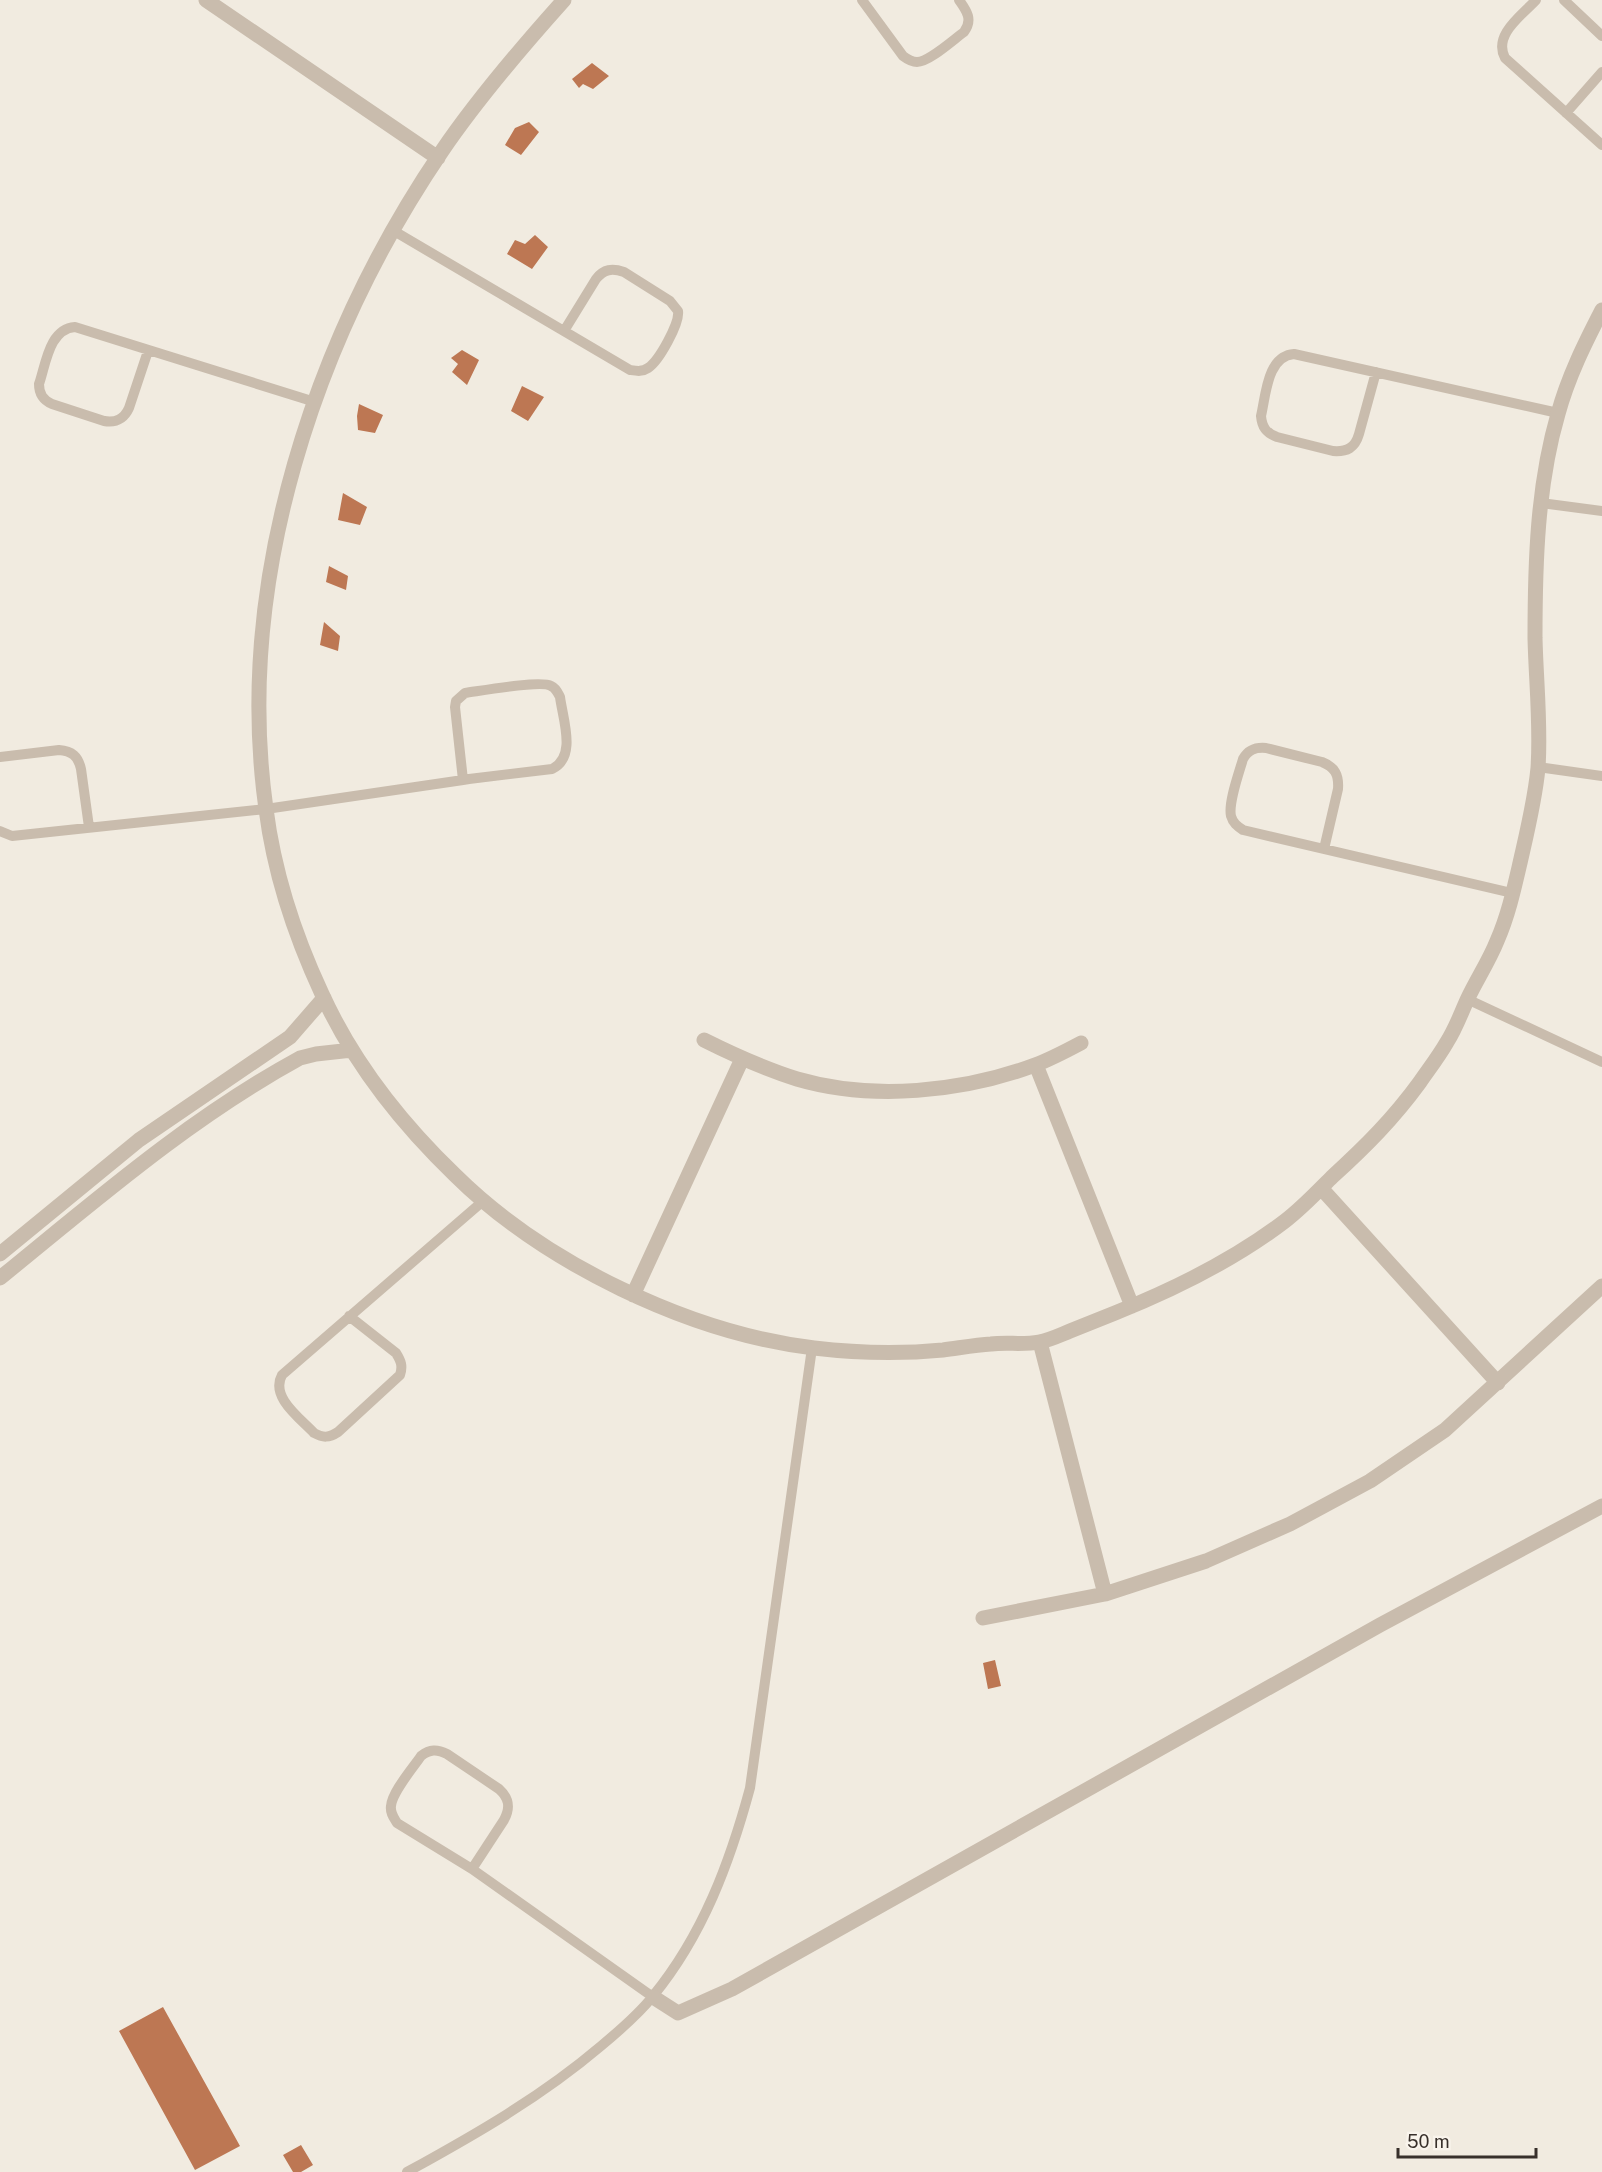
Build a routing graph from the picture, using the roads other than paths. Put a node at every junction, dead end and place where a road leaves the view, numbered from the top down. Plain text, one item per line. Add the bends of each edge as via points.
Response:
1 (206, 0) edge
2 (564, 0) edge
3 (862, 0) edge
4 (959, 0) edge
5 (1536, 0) edge
6 (1564, 0) edge
7 (226, 5) edge
8 (1602, 36) edge
9 (1602, 72) edge
10 (1566, 112) junction
11 (1602, 145) edge
12 (438, 158) junction
13 (394, 231) junction
14 (1602, 310) edge
15 (564, 331) junction
16 (148, 351) junction
17 (1376, 372) junction
18 (315, 402) junction
19 (1558, 413) junction
20 (1541, 503) junction
21 (1602, 511) edge
22 (0, 757) edge
23 (1538, 767) junction
24 (1602, 776) edge
25 (463, 780) junction
26 (266, 809) junction
27 (89, 827) junction
28 (0, 831) edge
29 (1324, 849) junction
30 (1512, 893) junction
31 (324, 998) junction
32 (1467, 999) junction
33 (704, 1040) dead end
34 (1081, 1043) dead end
35 (352, 1050) junction
36 (742, 1059) junction
37 (1602, 1062) edge
38 (1036, 1065) junction
39 (240, 1072) junction
40 (250, 1088) junction
41 (1321, 1188) junction
42 (482, 1202) junction
43 (0, 1254) edge
44 (0, 1278) edge
45 (1602, 1286) edge
46 (633, 1294) junction
47 (1132, 1306) junction
48 (349, 1316) junction
49 (1040, 1342) junction
50 (813, 1348) junction
51 (1498, 1383) junction
52 (1602, 1506) edge
53 (1105, 1594) junction
54 (983, 1618) dead end
55 (472, 1869) junction
56 (653, 1997) junction
57 (407, 2172) edge

1 - 7 street
2 - 12 street via 473,108
3 - 4 lane via 903,57 918,63 968,27 969,14
5 - 10 lane via 1505,34 1501,51
6 - 8 lane
7 - 12 street
9 - 10 lane
10 - 11 lane
12 - 13 street
13 - 15 lane
13 - 18 street via 338,343
14 - 19 street via 1578,358
15 - 15 lane via 638,372 652,364 678,323 678,311 670,301 624,272 609,270 601,273
16 - 16 lane via 75,327 66,328 54,339 39,384 42,397 104,421 119,420 129,408
16 - 18 lane
17 - 17 lane via 1285,354 1273,367 1261,416 1265,430 1277,437 1333,451 1350,449 1356,443
17 - 19 lane
18 - 26 street via 289,480 266,608 259,726
19 - 20 street
20 - 21 lane
20 - 23 street via 1536,575
22 - 27 lane via 59,750 74,754 81,769
23 - 24 lane
23 - 30 street
25 - 25 lane via 560,765 567,749 557,691 538,684 465,693 460,697 455,707
25 - 26 lane
26 - 27 lane
26 - 31 street via 298,937
27 - 28 lane via 12,836
29 - 29 lane via 1235,825 1231,808 1246,753 1266,748 1323,762 1336,772 1338,789
29 - 30 lane
30 - 32 street via 1498,940
31 - 35 street
31 - 39 street via 290,1037
32 - 37 lane
32 - 41 street via 1450,1038 1417,1087 1379,1134
33 - 36 street
34 - 38 street
35 - 40 street via 300,1058
35 - 42 street via 411,1130
36 - 38 street via 799,1079 858,1090 899,1091 979,1083
36 - 46 street
38 - 47 street
39 - 40 street
39 - 43 street via 139,1140
40 - 44 street via 150,1156
41 - 47 street via 1292,1217 1241,1252
41 - 51 street
42 - 46 street via 579,1268
42 - 48 lane
45 - 51 street
46 - 50 street via 691,1318 751,1336
47 - 49 street
48 - 48 lane via 278,1382 282,1397 320,1436 338,1432 395,1382 402,1368 396,1353
49 - 50 street via 925,1351
49 - 53 street
50 - 56 lane via 750,1788 735,1844 713,1898 686,1949
51 - 53 street via 1445,1430 1370,1481 1290,1524 1206,1561
52 - 56 street via 1380,1625 732,1989 678,2013
53 - 54 street
55 - 55 lane via 392,1816 393,1798 427,1752 447,1754 505,1795 508,1812
55 - 56 lane
56 - 57 lane via 572,2071 528,2103

